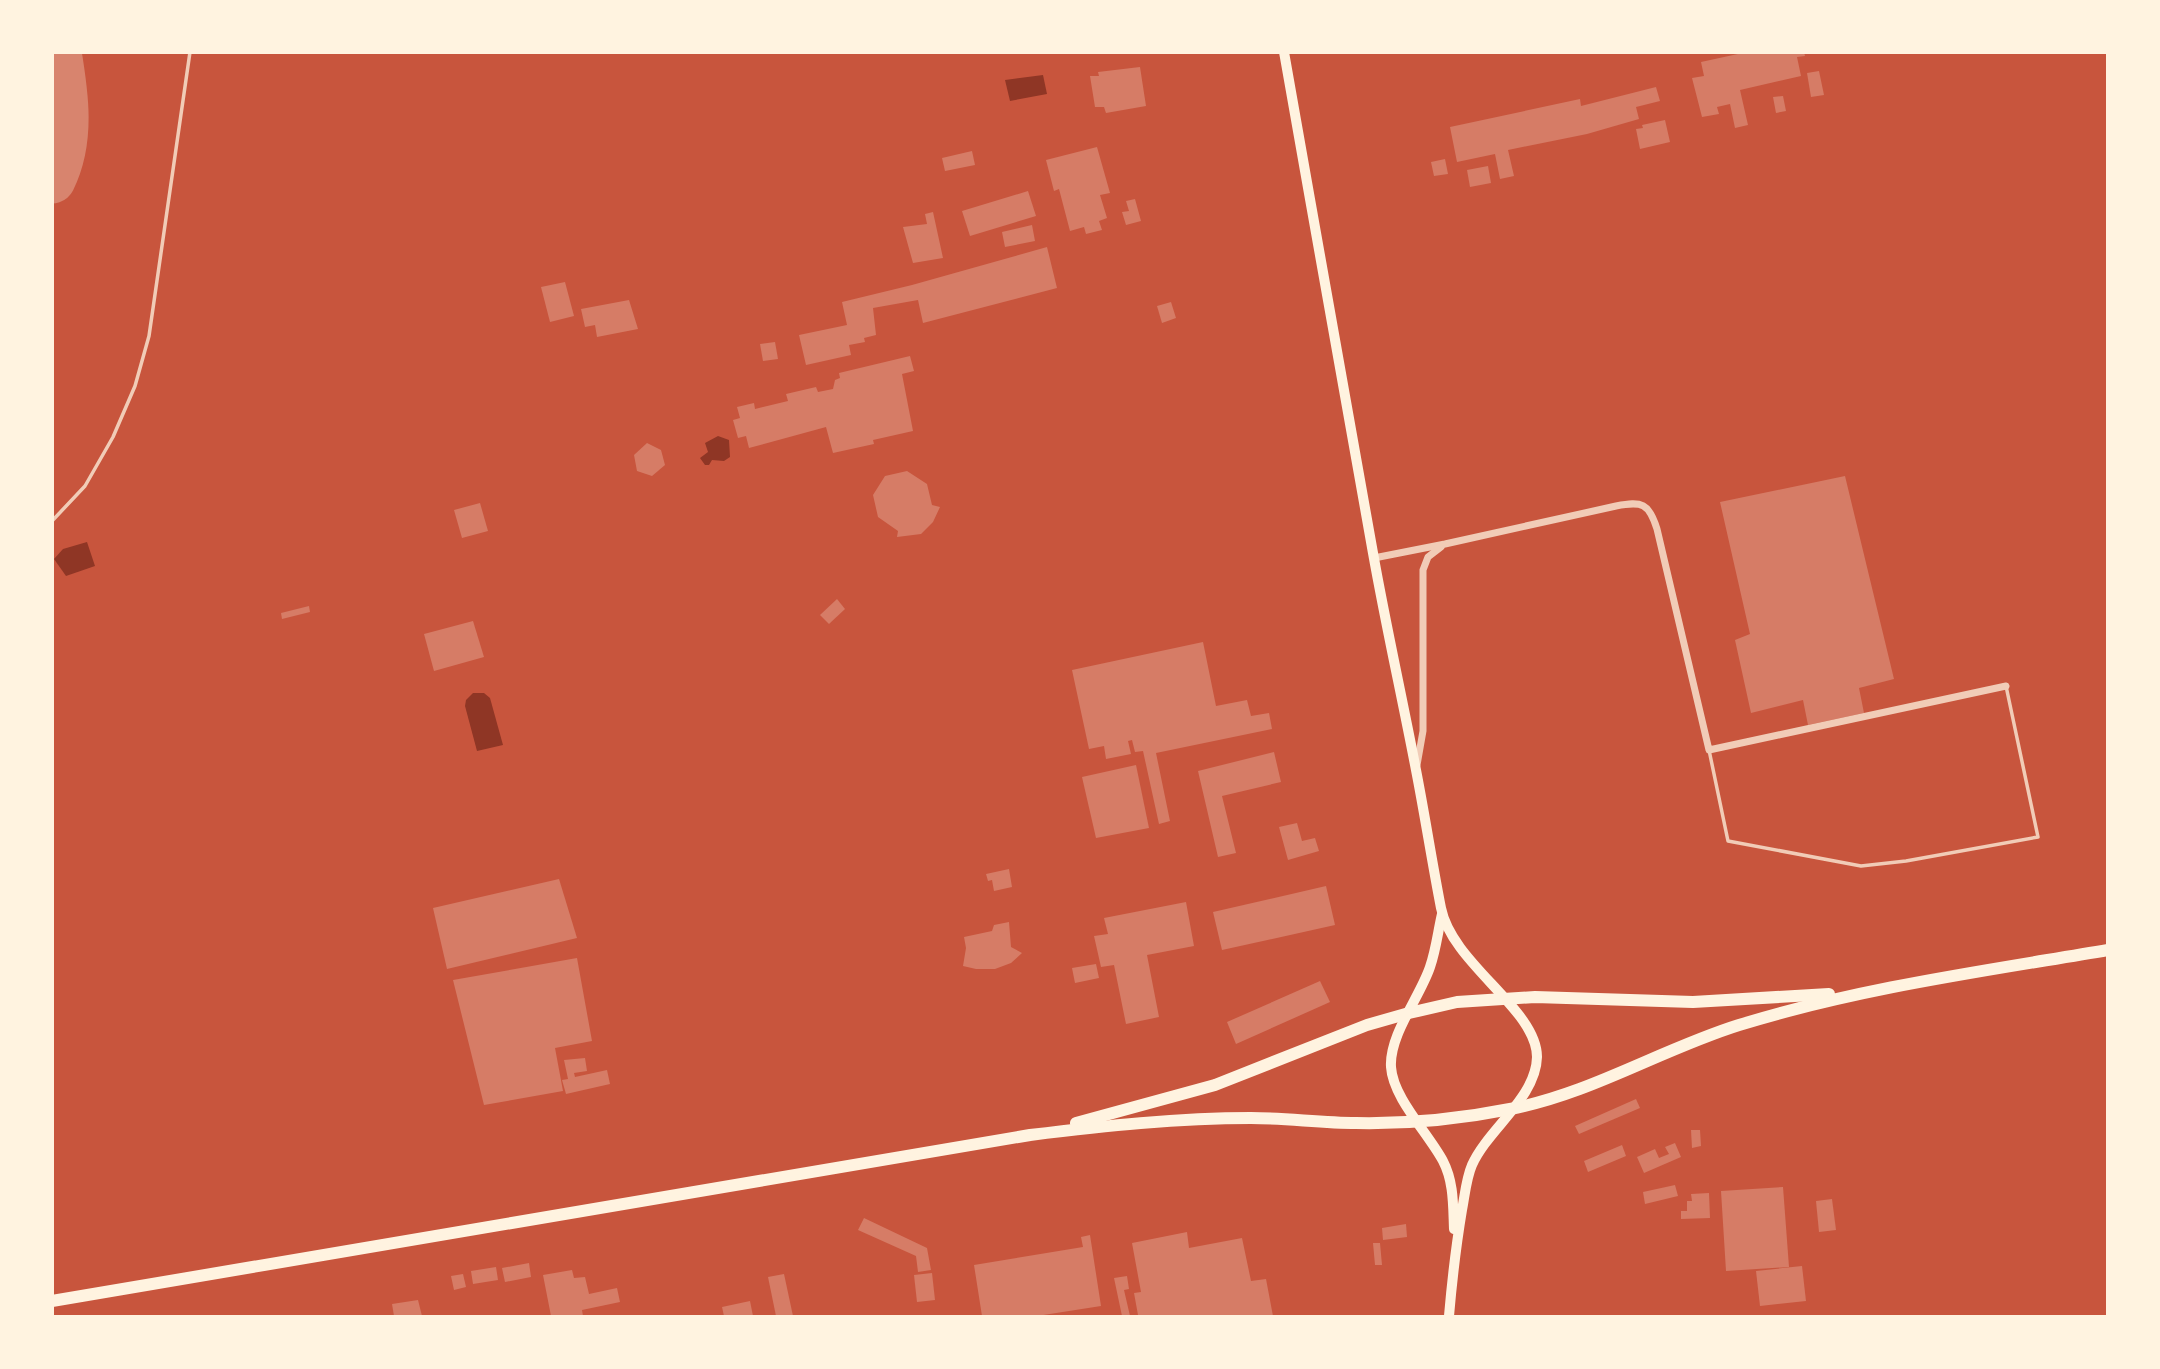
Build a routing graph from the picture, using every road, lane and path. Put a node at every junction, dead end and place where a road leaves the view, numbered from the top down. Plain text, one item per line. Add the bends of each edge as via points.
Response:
1 (190, 52) edge
2 (1284, 52) edge
3 (52, 521) edge
4 (1445, 544) junction
5 (1374, 558) junction
6 (2006, 687) joint
7 (1709, 750) junction
8 (1416, 769) junction
9 (1442, 914) junction
10 (2108, 950) edge
11 (1882, 988) junction
12 (1503, 998) junction
13 (1409, 1013) junction
14 (1513, 1109) junction
15 (1417, 1121) junction
16 (1030, 1135) junction
17 (1454, 1253) junction
18 (52, 1301) edge
19 (1449, 1317) edge

1 - 3 lane via 149,336 135,386 85,486
2 - 5 main road
4 - 5 street
4 - 7 street via 1616,506 1645,505 1657,529
4 - 8 street via 1428,557 1423,570 1423,731
5 - 8 main road
6 - 7 street
6 - 7 lane via 2038,837 1861,866 1728,841
8 - 9 main road
9 - 12 main road via 1470,961
9 - 13 main road via 1430,967
10 - 11 main road
11 - 12 main road via 1706,1002
11 - 14 main road via 1720,1031 1575,1090
12 - 13 main road
12 - 14 main road via 1530,1031 1537,1054 1532,1077
13 - 15 main road via 1391,1068
13 - 16 main road via 1215,1085
14 - 15 main road
14 - 17 main road via 1472,1165
15 - 16 main road via 1210,1119
15 - 17 main road via 1450,1178
16 - 18 main road
17 - 19 main road

